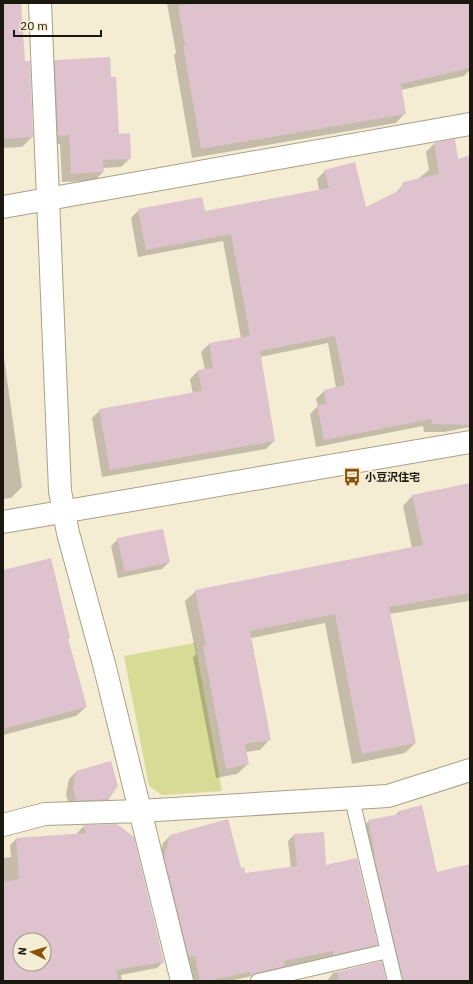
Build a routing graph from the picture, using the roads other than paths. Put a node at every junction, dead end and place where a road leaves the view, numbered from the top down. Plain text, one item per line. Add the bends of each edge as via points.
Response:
1 (40, 3) edge
2 (470, 124) edge
3 (47, 199) junction
4 (3, 207) edge
5 (470, 442) edge
6 (63, 512) junction
7 (3, 522) edge
8 (470, 770) edge
9 (352, 799) junction
10 (140, 811) junction
11 (3, 825) edge
12 (388, 951) junction
13 (182, 981) edge
14 (258, 981) edge
15 (395, 981) edge

1 - 3 street
2 - 3 street
3 - 4 street
3 - 6 street
5 - 6 street
6 - 7 street
6 - 10 street
8 - 9 street via 388,796
9 - 10 street
9 - 12 lane
10 - 11 street via 45,814
10 - 13 street
12 - 14 lane
12 - 15 lane

